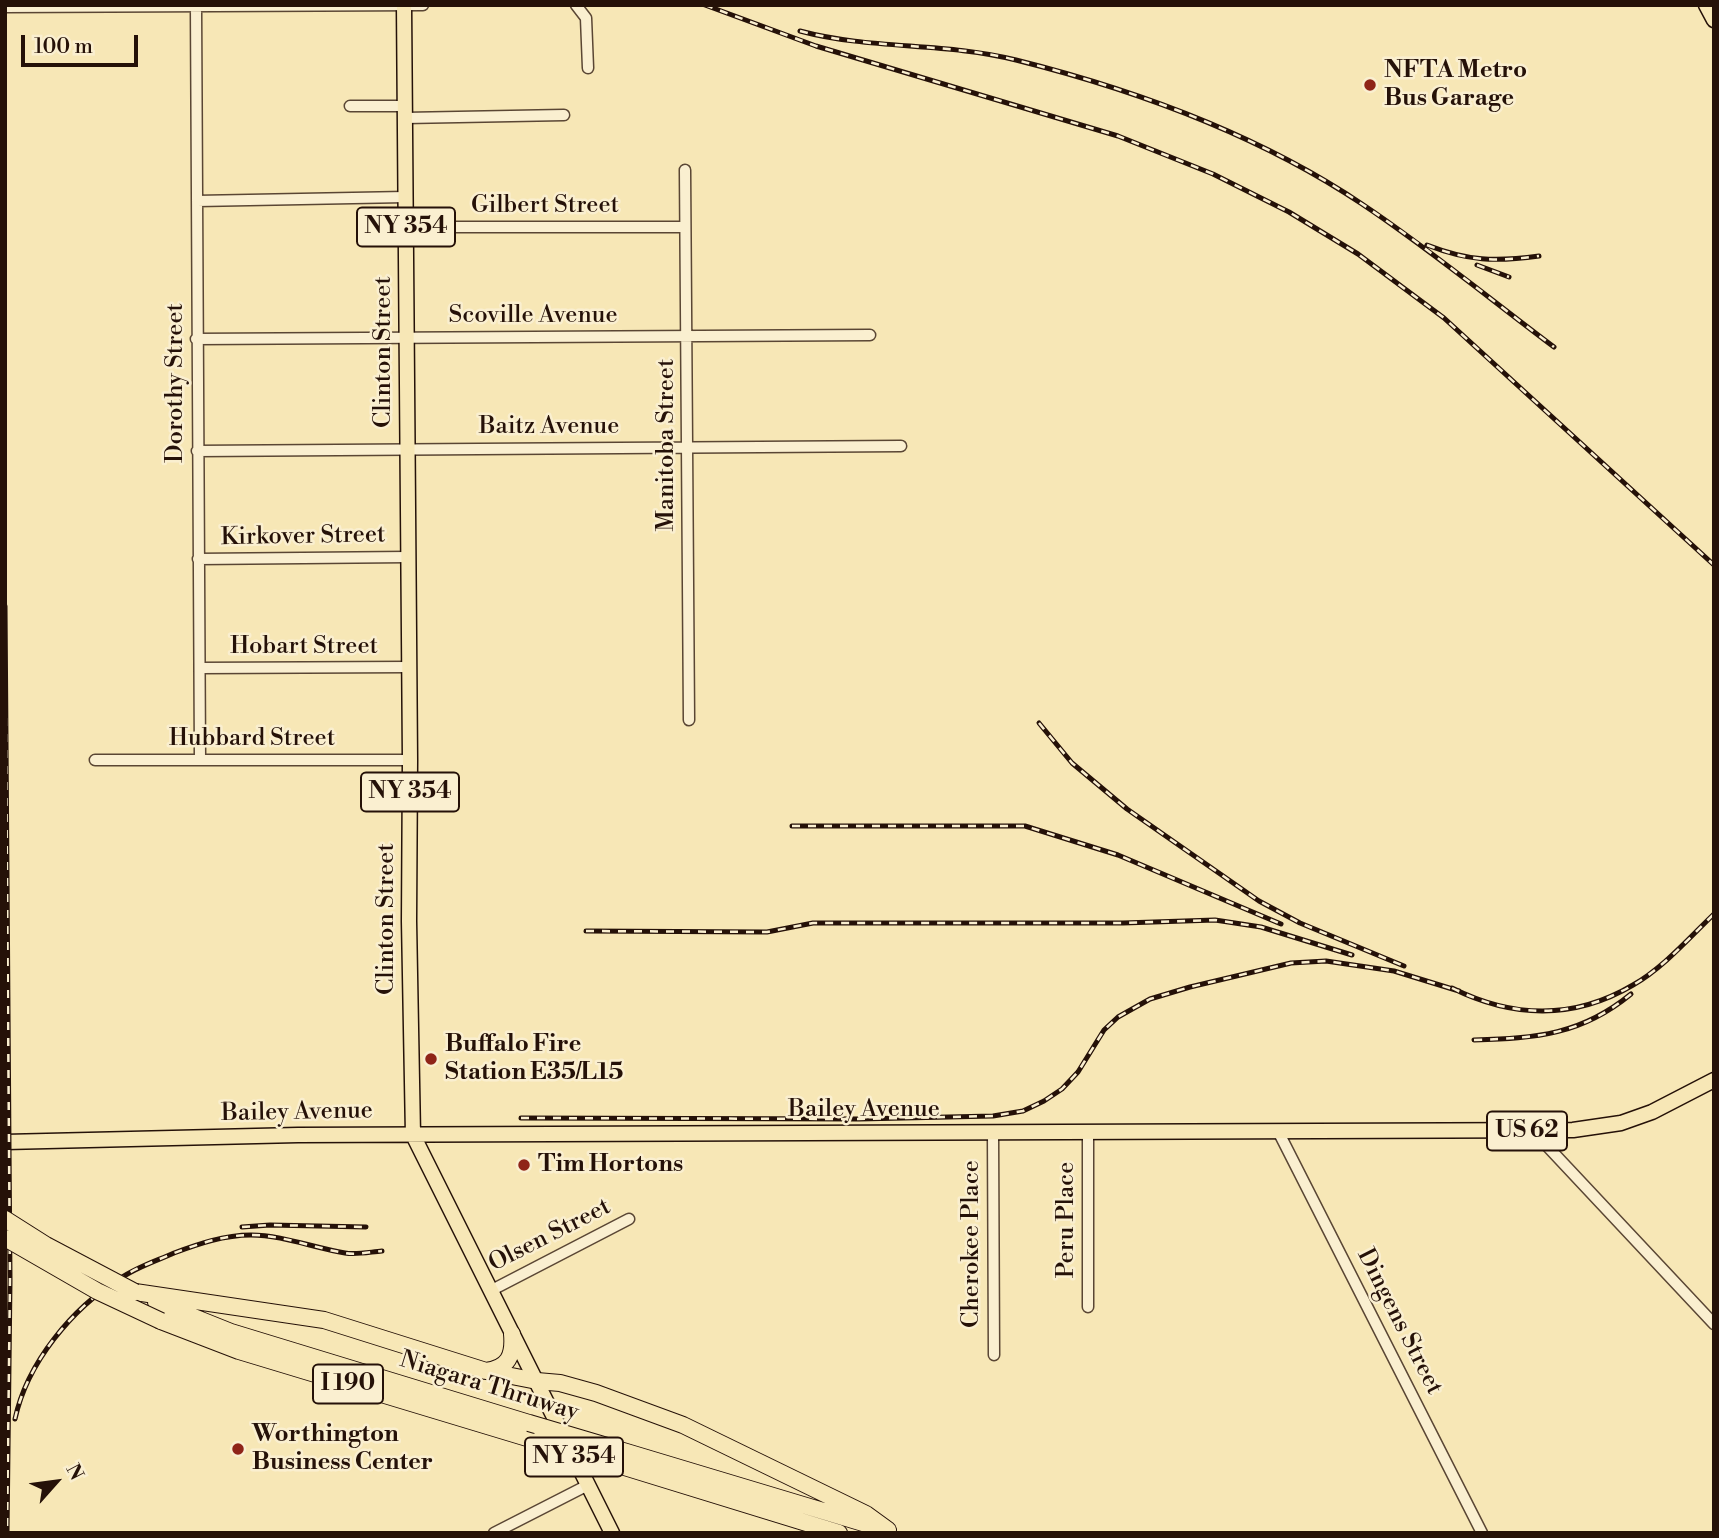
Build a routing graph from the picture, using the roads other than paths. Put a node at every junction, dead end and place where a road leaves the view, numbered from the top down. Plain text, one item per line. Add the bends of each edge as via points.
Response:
1 (404, 5) edge
2 (423, 5) edge
3 (1706, 5) edge
4 (5, 7) edge
5 (46, 7) edge
6 (196, 7) edge
7 (579, 9) edge
8 (1714, 20) edge
9 (588, 68) dead end
10 (350, 106) dead end
11 (405, 112) junction
12 (564, 115) dead end
13 (685, 170) dead end
14 (405, 197) junction
15 (197, 201) junction
16 (405, 227) junction
17 (685, 227) junction
18 (870, 335) dead end
19 (687, 336) junction
20 (406, 338) junction
21 (196, 339) junction
22 (901, 446) dead end
23 (688, 447) junction
24 (407, 449) junction
25 (197, 451) junction
26 (408, 557) junction
27 (198, 559) junction
28 (409, 667) junction
29 (200, 668) junction
30 (689, 720) dead end
31 (200, 759) junction
32 (95, 760) dead end
33 (410, 760) junction
34 (1714, 1080) edge
35 (1533, 1130) junction
36 (1279, 1131) junction
37 (1088, 1132) junction
38 (993, 1133) junction
39 (412, 1135) junction
40 (5, 1142) edge
41 (5, 1219) edge
42 (629, 1219) dead end
43 (5, 1238) edge
44 (490, 1291) junction
45 (180, 1305) junction
46 (1088, 1307) dead end
47 (1714, 1324) edge
48 (512, 1334) junction
49 (994, 1355) dead end
50 (486, 1371) junction
51 (537, 1381) junction
52 (588, 1485) junction
53 (816, 1528) edge
54 (892, 1531) edge
55 (494, 1533) edge
56 (612, 1533) edge
57 (839, 1533) edge
58 (1482, 1533) edge

1 - 2 street
1 - 6 street
1 - 11 main road, Clinton Street / NY 354
3 - 8 main road
4 - 5 street
5 - 6 street
6 - 15 street, Dorothy Street
7 - 9 street via 586,18
10 - 11 street
11 - 12 street
11 - 14 main road, Clinton Street / NY 354
13 - 17 street, Manitoba Street
14 - 15 street
14 - 16 main road, Clinton Street / NY 354
15 - 21 street, Dorothy Street
16 - 17 street, Gilbert Street
16 - 20 main road, Clinton Street / NY 354
17 - 19 street, Manitoba Street
18 - 19 street, Scoville Avenue
19 - 20 street, Scoville Avenue
19 - 23 street, Manitoba Street
20 - 21 street, Scoville Avenue
20 - 24 main road, Clinton Street / NY 354
21 - 25 street, Dorothy Street
22 - 23 street, Baitz Avenue
23 - 24 street, Baitz Avenue
23 - 30 street, Manitoba Street
24 - 25 street, Baitz Avenue
24 - 26 main road, Clinton Street / NY 354
25 - 27 street, Dorothy Street
26 - 27 street, Kirkover Street
26 - 28 main road, Clinton Street / NY 354
27 - 29 street, Dorothy Street
28 - 29 street, Hobart Street
28 - 33 main road, Clinton Street / NY 354
29 - 31 street, Dorothy Street
31 - 32 street, Hubbard Street
31 - 33 street, Hubbard Street
33 - 39 main road, Clinton Street / NY 354
34 - 35 main road, Bailey Avenue / US 62 via 1621,1123
35 - 36 main road, Bailey Avenue / US 62
35 - 47 street
36 - 37 main road, Bailey Avenue / US 62
36 - 58 street, Dingens Street
37 - 38 main road, Bailey Avenue / US 62
37 - 46 street, Peru Place
38 - 39 main road, Bailey Avenue / US 62
38 - 49 street, Cherokee Place
39 - 40 main road, Bailey Avenue / US 62
39 - 44 main road, Clinton Street / NY 354
41 - 45 highway, bridge via 135,1292
42 - 44 street, Olsen Street
43 - 53 highway, Niagara Thruway / I 190, bridge via 97,1291 239,1351
44 - 48 main road, Clinton Street / NY 354
45 - 50 highway via 324,1320
45 - 54 highway, Niagara Thruway / I 190, bridge via 232,1332
48 - 50 highway via 512,1355 505,1365
48 - 51 main road, Clinton Street / NY 354
50 - 51 highway
51 - 52 main road, Clinton Street / NY 354
51 - 54 highway via 596,1393 683,1425
52 - 55 street
52 - 56 main road, Clinton Street / NY 354
53 - 57 highway, Niagara Thruway / I 190

